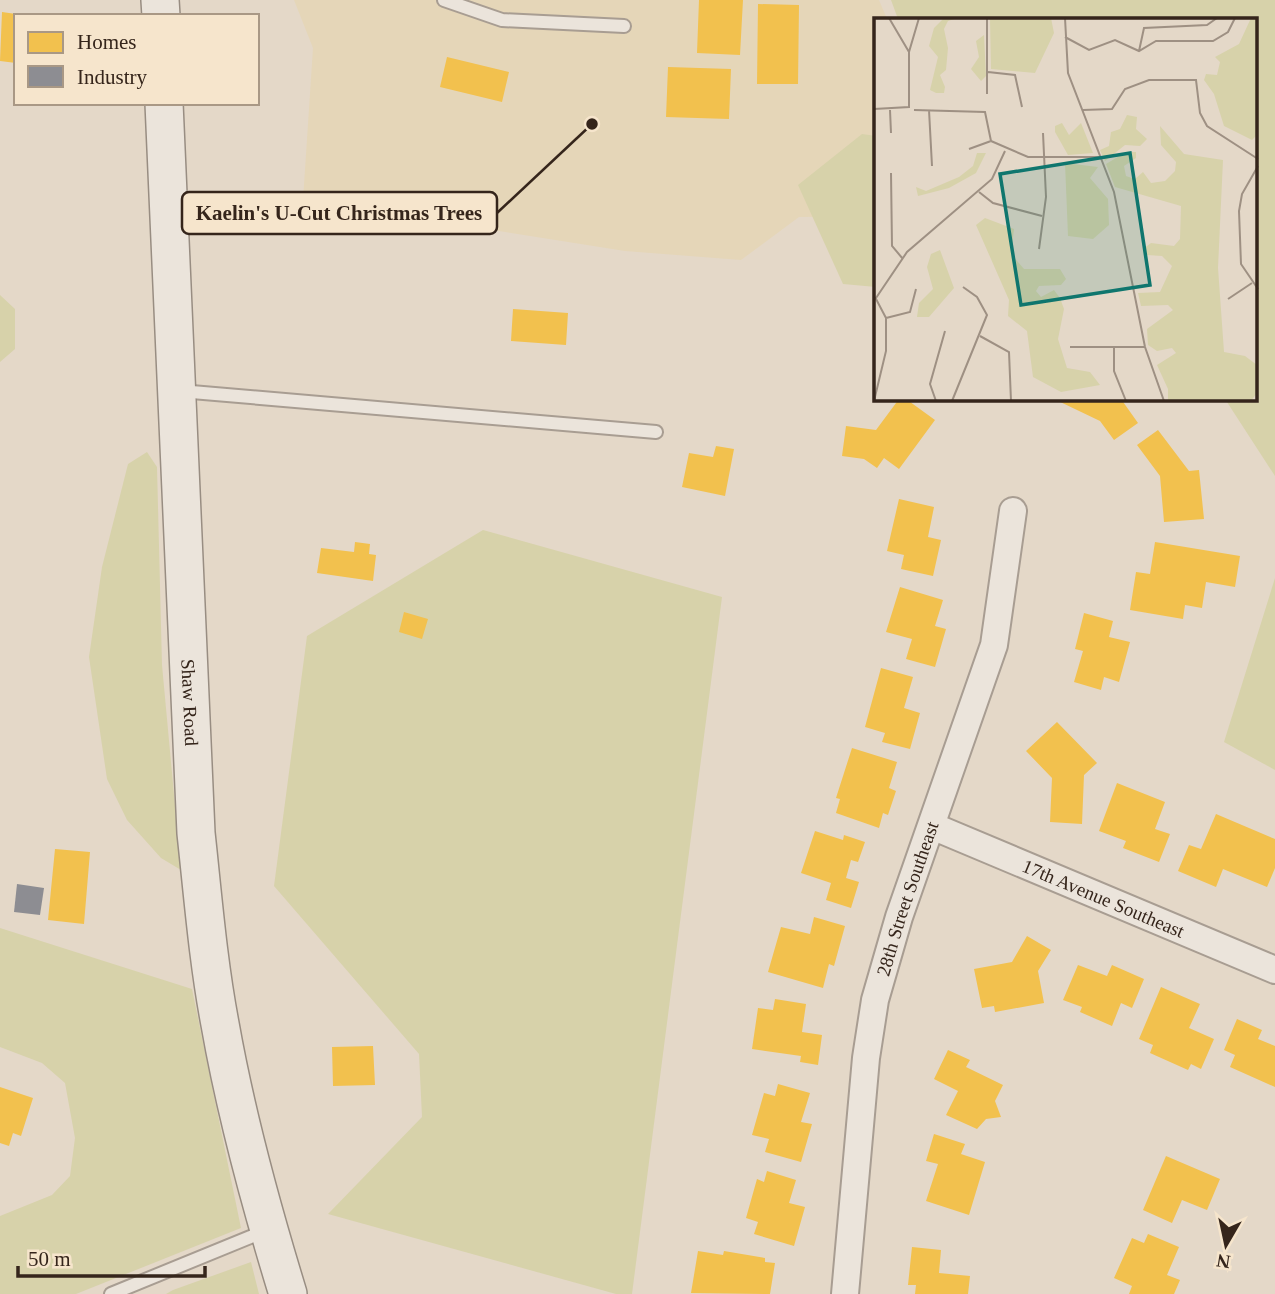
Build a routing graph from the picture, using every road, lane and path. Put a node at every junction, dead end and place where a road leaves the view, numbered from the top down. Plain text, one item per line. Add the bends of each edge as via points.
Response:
1 (444, 0) edge
2 (624, 26) dead end
3 (164, 105) edge
4 (177, 391) junction
5 (656, 432) dead end
6 (1013, 511) dead end
7 (932, 826) junction
8 (1275, 970) edge
9 (268, 1230) junction
10 (111, 1294) edge
11 (288, 1294) edge
12 (845, 1294) edge

1 - 2 lane via 502,20
3 - 4 main road, Shaw Road
4 - 5 lane
4 - 9 main road, Shaw Road via 196,834 207,936 220,1026
6 - 7 street, 28th Street Southeast via 994,645
7 - 8 street, 17th Avenue Southeast
7 - 12 street, 28th Street Southeast via 875,1000
9 - 10 lane
9 - 11 main road, Shaw Road

